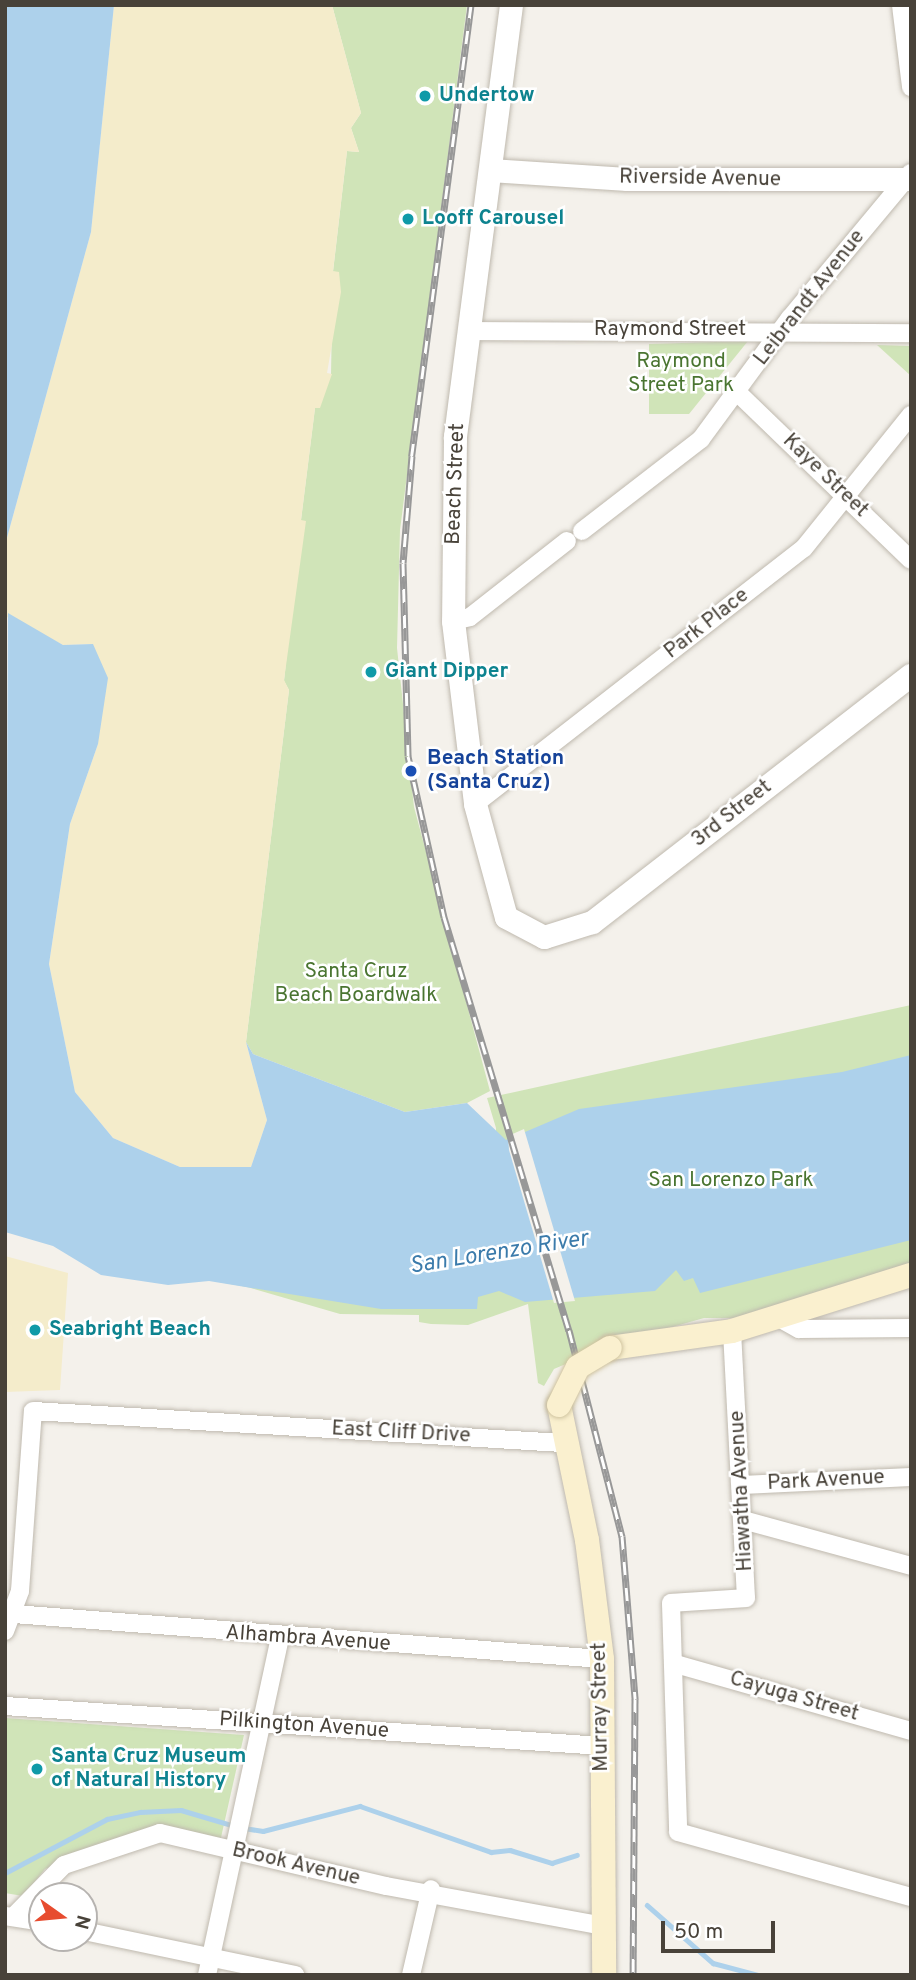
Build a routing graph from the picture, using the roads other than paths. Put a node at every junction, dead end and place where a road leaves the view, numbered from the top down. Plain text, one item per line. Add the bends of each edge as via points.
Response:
1 (510, 5) edge
2 (901, 5) edge
3 (911, 87) edge
4 (490, 170) junction
5 (909, 177) edge
6 (471, 331) junction
7 (783, 331) junction
8 (911, 333) edge
9 (738, 393) junction
10 (911, 415) edge
11 (848, 498) junction
12 (911, 560) edge
13 (453, 621) junction
14 (911, 675) edge
15 (475, 804) junction
16 (544, 937) joint
17 (911, 1275) edge
18 (788, 1313) junction
19 (911, 1328) edge
20 (732, 1331) junction
21 (563, 1443) junction
22 (911, 1477) edge
23 (742, 1485) junction
24 (743, 1520) junction
25 (911, 1566) edge
26 (14, 1614) junction
27 (5, 1631) edge
28 (280, 1638) junction
29 (602, 1659) junction
30 (676, 1664) junction
31 (5, 1706) edge
32 (259, 1723) junction
33 (911, 1731) edge
34 (603, 1746) junction
35 (233, 1850) junction
36 (431, 1889) junction
37 (911, 1897) edge
38 (9, 1916) edge
39 (28, 1919) edge
40 (604, 1926) junction
41 (98, 1935) edge
42 (209, 1966) edge
43 (295, 1975) edge
44 (411, 1975) edge
45 (604, 1975) edge

1 - 4 street, Beach Street
2 - 3 street
4 - 5 street, Riverside Avenue via 627,179
4 - 6 street, Beach Street
5 - 7 street, Leibrandt Avenue
6 - 7 street, Raymond Street
6 - 13 street, Beach Street via 455,436
7 - 8 street, Raymond Street
7 - 9 street, Leibrandt Avenue
9 - 11 street, Kaye Street
9 - 13 street, Leibrandt Avenue via 701,439 470,617
10 - 11 street, Park Place
11 - 12 street, Kaye Street
11 - 15 street, Park Place via 804,548
13 - 15 street, Beach Street
14 - 16 street, 3rd Street via 592,922
15 - 16 street, Beach Street via 506,917
17 - 18 main road
18 - 19 street via 824,1329
18 - 20 main road
20 - 21 main road, bridge via 610,1348 578,1367 559,1405
20 - 23 street, Hiawatha Avenue
21 - 26 street, East Cliff Drive via 33,1411
21 - 29 main road, Murray Street via 587,1540
22 - 23 street, Park Avenue
23 - 24 street, Hiawatha Avenue
24 - 25 street
24 - 30 street, Hiawatha Avenue via 746,1598 671,1603
26 - 27 street, East Cliff Drive
26 - 28 street, Alhambra Avenue
28 - 29 street, Alhambra Avenue
28 - 32 street
29 - 34 main road, Murray Street
30 - 33 street, Cayuga Street
30 - 37 street, Hiawatha Avenue via 678,1832
31 - 32 street, Pilkington Avenue
32 - 34 street, Pilkington Avenue
32 - 35 street
34 - 40 main road, Murray Street
35 - 36 street, Brook Avenue via 386,1886
35 - 38 street, Brook Avenue via 148,1833 64,1865
35 - 42 street
36 - 40 street, Brook Avenue
36 - 44 street
38 - 39 street
40 - 45 main road, Murray Street
41 - 42 street
42 - 43 street

